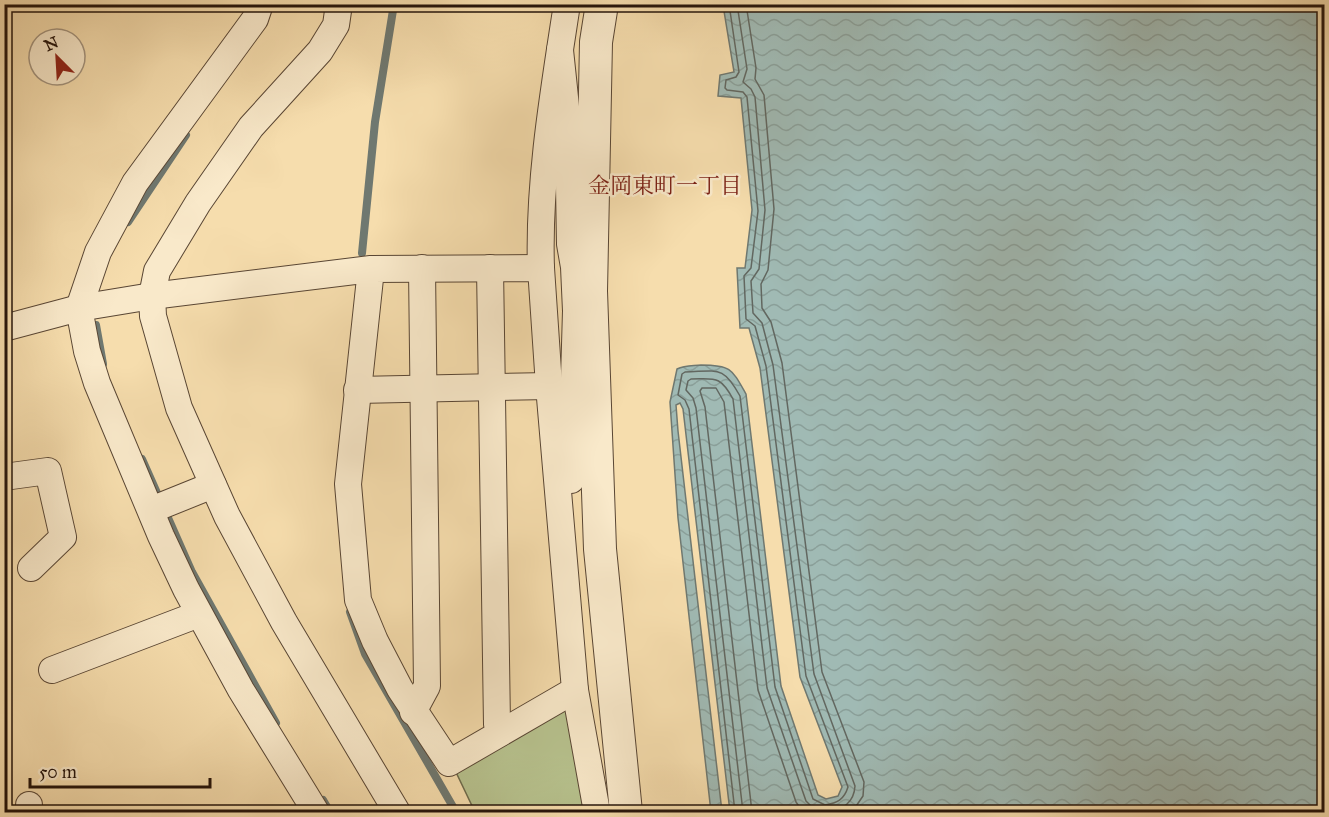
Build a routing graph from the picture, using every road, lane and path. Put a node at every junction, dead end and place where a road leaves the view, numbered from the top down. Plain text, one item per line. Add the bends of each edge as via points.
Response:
1 (260, 4) edge
2 (339, 4) edge
3 (567, 4) edge
4 (602, 4) edge
5 (560, 50) junction
6 (422, 268) junction
7 (490, 268) junction
8 (541, 268) junction
9 (371, 269) junction
10 (583, 290) junction
11 (152, 296) junction
12 (79, 308) junction
13 (4, 328) edge
14 (549, 386) junction
15 (492, 387) junction
16 (423, 388) junction
17 (357, 390) junction
18 (4, 477) edge
19 (213, 485) junction
20 (159, 507) junction
21 (563, 566) junction
22 (31, 568) dead end
23 (199, 614) junction
24 (52, 670) dead end
25 (575, 690) junction
26 (414, 712) junction
27 (500, 733) junction
28 (316, 813) edge
29 (397, 813) edge
30 (597, 813) edge
31 (626, 813) edge

1 - 12 street via 255,19 135,183 98,252
2 - 11 street via 336,25 320,51 251,127 198,203 158,271
3 - 5 street
4 - 10 street via 596,42
5 - 8 street via 550,120
5 - 10 street via 568,126 570,244
6 - 7 street
6 - 9 street
6 - 16 street
7 - 8 street
7 - 15 street
8 - 14 street
9 - 11 street
9 - 17 street
10 - 21 street via 571,538
10 - 31 street via 600,549
11 - 12 street
11 - 19 street via 153,316 179,408
12 - 13 street
12 - 20 street via 98,383
14 - 15 street
14 - 21 street
15 - 16 street
15 - 27 street via 496,712
16 - 17 street
16 - 26 street via 427,686
17 - 26 street via 348,483 358,600 375,641
18 - 22 street via 48,471 63,537
19 - 20 street
19 - 29 street via 284,622
20 - 23 street
21 - 25 street
23 - 24 street
23 - 28 street
25 - 27 street
25 - 30 street
26 - 27 street via 449,763

